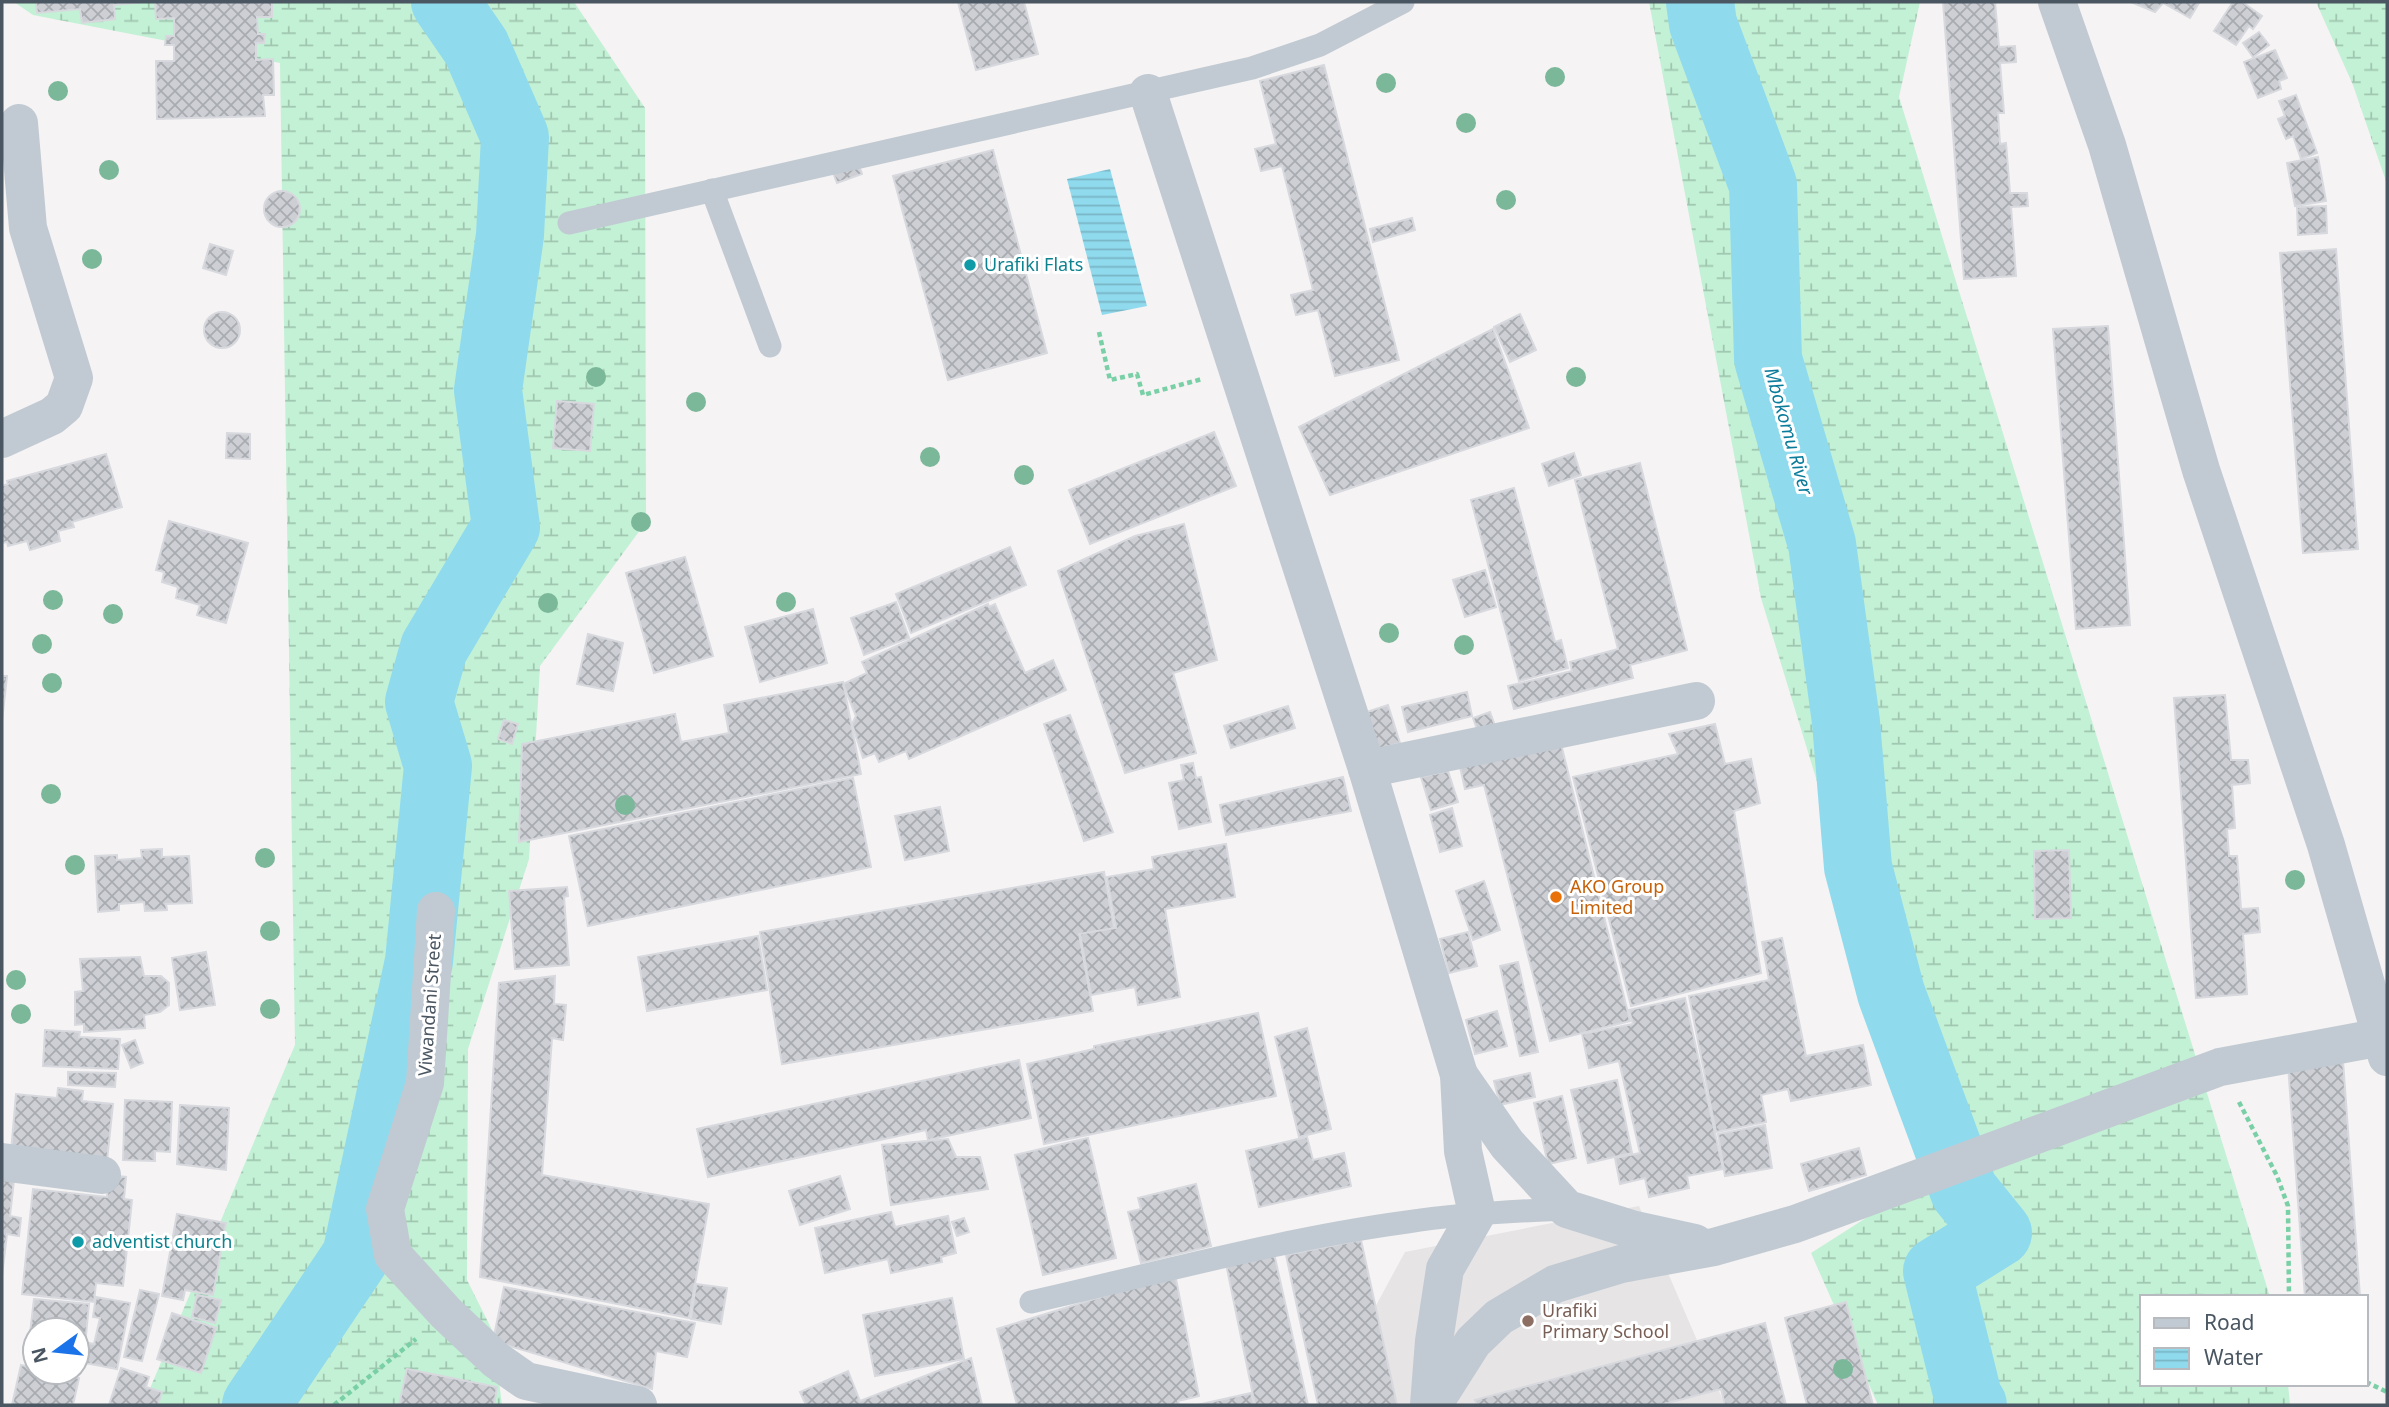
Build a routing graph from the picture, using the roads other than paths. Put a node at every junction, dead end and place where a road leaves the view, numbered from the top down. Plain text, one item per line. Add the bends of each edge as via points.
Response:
1 (1403, 2) edge
2 (2057, 2) edge
3 (1148, 93) junction
4 (19, 123) dead end
5 (712, 190) junction
6 (569, 223) dead end
7 (769, 346) dead end
8 (2, 439) edge
9 (1696, 701) dead end
10 (1367, 769) junction
11 (436, 911) dead end
12 (2372, 956) edge
13 (2385, 1042) edge
14 (1459, 1075) junction
15 (2, 1162) edge
16 (102, 1175) dead end
17 (1567, 1209) junction
18 (1477, 1213) junction
19 (1714, 1247) junction
20 (1031, 1302) dead end
21 (523, 1393) edge
22 (638, 1405) edge
23 (1431, 1405) edge

1 - 3 lane via 1320,46
2 - 12 street via 2107,145 2201,470 2326,845
3 - 5 lane
3 - 10 street
4 - 8 street via 28,228 74,378 64,406
5 - 6 lane
5 - 7 lane
9 - 10 street
10 - 14 street
11 - 21 street, Viwandani Street via 425,1083 385,1209 393,1255
12 - 13 street
13 - 19 street via 2220,1067 1795,1224
14 - 17 street via 1507,1144
14 - 18 street via 1463,1151
15 - 16 street
17 - 18 lane
17 - 19 street
18 - 20 lane via 1307,1240
18 - 23 street via 1445,1269 1434,1341
19 - 23 street via 1621,1264 1555,1284 1499,1317 1473,1342
21 - 22 street, Viwandani Street

